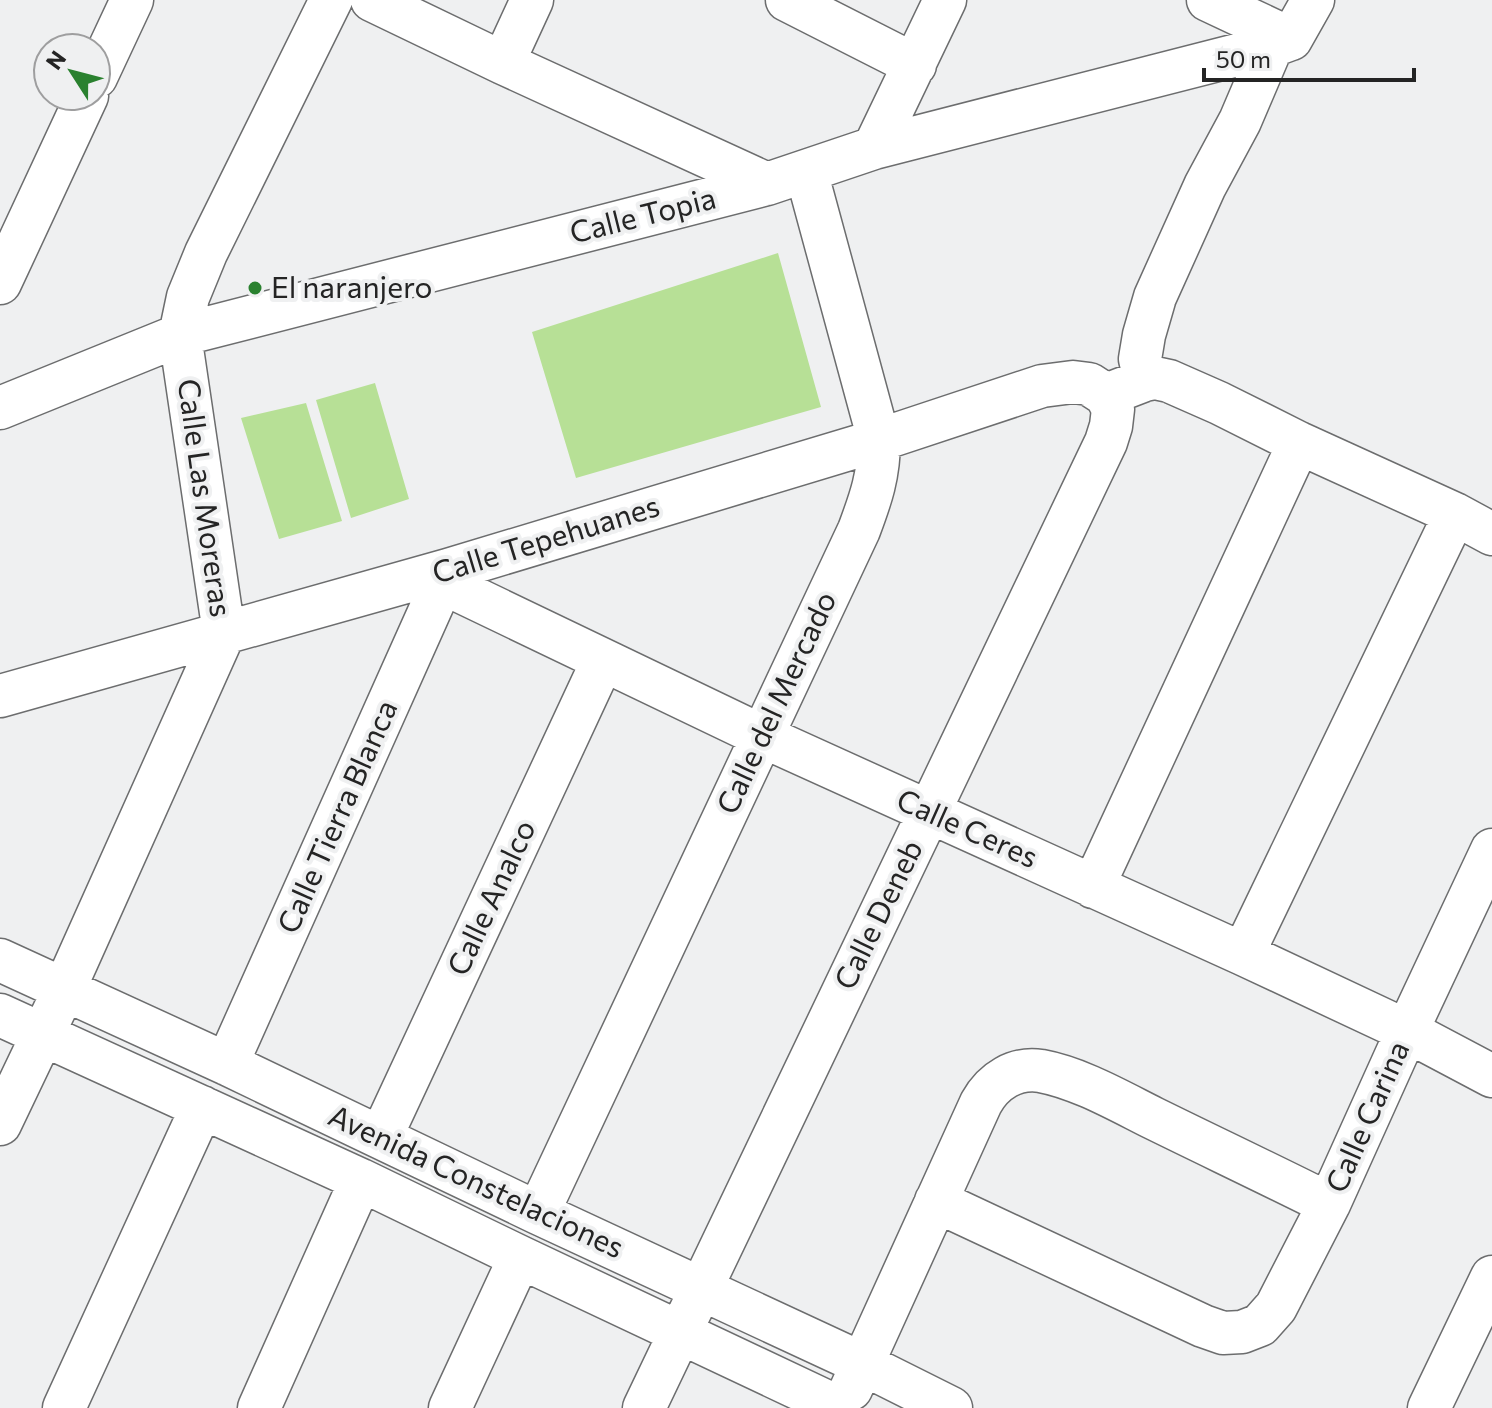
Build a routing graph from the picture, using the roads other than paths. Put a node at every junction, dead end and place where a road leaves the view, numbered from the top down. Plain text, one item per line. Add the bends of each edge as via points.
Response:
1 (132, 0) edge
2 (331, 0) edge
3 (372, 0) edge
4 (532, 0) edge
5 (787, 0) edge
6 (945, 0) edge
7 (1208, 0) edge
8 (1313, 0) edge
9 (1282, 42) junction
10 (112, 43) edge
11 (503, 63) junction
12 (915, 65) junction
13 (80, 112) edge
14 (874, 148) junction
15 (806, 171) junction
16 (767, 184) junction
17 (0, 283) edge
18 (180, 335) junction
19 (1145, 380) junction
20 (1098, 390) junction
21 (0, 408) edge
22 (879, 440) junction
23 (1299, 443) junction
24 (1455, 514) junction
25 (1492, 534) edge
26 (446, 576) junction
27 (224, 633) junction
28 (603, 660) junction
29 (0, 696) edge
30 (762, 736) junction
31 (929, 812) junction
32 (1492, 850) edge
33 (1093, 887) junction
34 (1243, 954) junction
35 (0, 960) edge
36 (64, 990) junction
37 (0, 1015) edge
38 (1407, 1031) junction
39 (43, 1035) junction
40 (227, 1064) junction
41 (1492, 1076) edge
42 (202, 1107) junction
43 (0, 1124) edge
44 (381, 1137) junction
45 (361, 1180) junction
46 (936, 1201) junction
47 (1329, 1204) junction
48 (538, 1213) junction
49 (520, 1257) junction
50 (1492, 1277) edge
51 (701, 1288) junction
52 (680, 1332) junction
53 (863, 1364) junction
54 (64, 1408) edge
55 (259, 1408) edge
56 (450, 1408) edge
57 (644, 1408) edge
58 (841, 1408) edge
59 (951, 1408) edge
60 (1429, 1408) edge

1 - 10 street
2 - 18 street, Calle Las Moreras via 206,253
3 - 11 street
4 - 11 street
5 - 12 street
6 - 12 street
7 - 9 street
8 - 9 street
9 - 14 street, Calle Topia
9 - 19 street via 1205,186 1155,297 1140,359
11 - 16 street
12 - 14 street
13 - 17 street
14 - 15 street, Calle Topia
15 - 16 street, Calle Topia
15 - 22 street, Calle del Mercado
16 - 18 street, Calle Topia
18 - 21 street, Calle Topia
18 - 27 street, Calle Las Moreras
19 - 20 street, Calle Tepehuanes
19 - 23 street via 1169,381
20 - 22 street, Calle Tepehuanes via 1073,382 1042,386
20 - 31 street, Calle Deneb via 1113,409 1106,442
22 - 26 street, Calle Tepehuanes
22 - 30 street, Calle del Mercado via 875,487 859,530
23 - 24 street
23 - 33 street
24 - 25 street
24 - 34 street
26 - 27 street, Calle Tepehuanes
26 - 28 street, Calle Ceres
26 - 40 street, Calle Tierra Blanca
27 - 29 street, Calle Tepehuanes
27 - 36 street, Calle Las Moreras
28 - 30 street, Calle Ceres
28 - 44 street, Calle Analco
30 - 31 street, Calle Ceres
30 - 48 street, Calle del Mercado
31 - 33 street, Calle Ceres
31 - 51 street, Calle Deneb
32 - 38 street, Calle Carina
33 - 34 street, Calle Ceres
34 - 38 street, Calle Ceres
35 - 36 street, Avenida Constelaciones
36 - 39 street, Calle Las Moreras
36 - 40 street, Avenida Constelaciones
37 - 39 street, Avenida Constelaciones
38 - 41 street, Calle Ceres
38 - 47 street, Calle Carina
39 - 42 street, Avenida Constelaciones
39 - 43 street, Calle Las Moreras
40 - 44 street, Avenida Constelaciones
42 - 45 street, Avenida Constelaciones
42 - 54 street
44 - 48 street, Avenida Constelaciones
45 - 49 street, Avenida Constelaciones
45 - 55 street
46 - 47 street, Calle Carina via 1223,1333 1260,1325 1276,1307
46 - 47 street via 989,1090 1012,1074 1039,1071 1084,1085
46 - 53 street
48 - 51 street, Avenida Constelaciones
49 - 52 street, Avenida Constelaciones
49 - 56 street
50 - 60 street
51 - 52 street, Calle Deneb
51 - 53 street, Avenida Constelaciones
52 - 57 street, Calle Deneb
52 - 58 street, Avenida Constelaciones
53 - 58 street
53 - 59 street, Avenida Constelaciones

